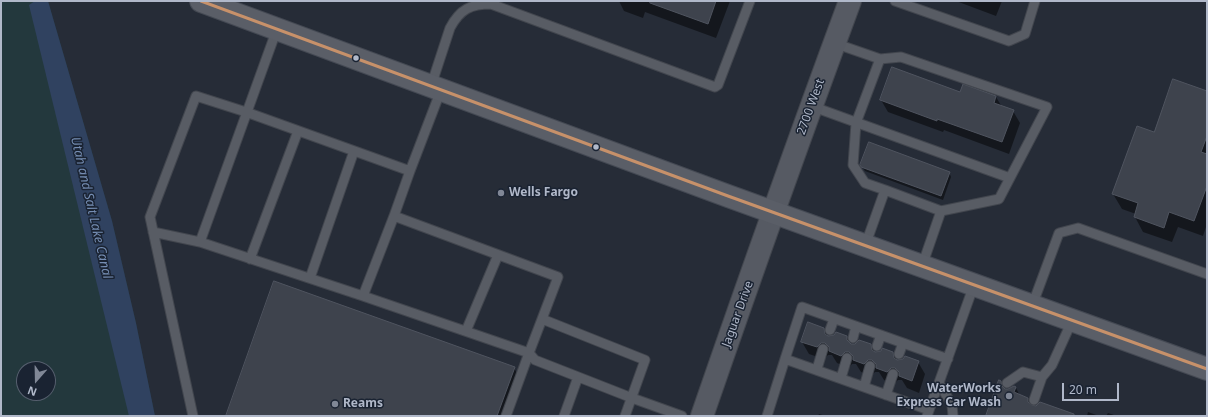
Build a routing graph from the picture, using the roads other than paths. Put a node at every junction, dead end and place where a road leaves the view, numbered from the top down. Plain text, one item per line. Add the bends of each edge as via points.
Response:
1 (201, 1) edge
2 (750, 1) edge
3 (850, 1) edge
4 (895, 1) edge
5 (1034, 1) edge
6 (466, 5) edge
7 (277, 29) junction
8 (834, 42) junction
9 (880, 59) junction
10 (436, 88) junction
11 (811, 106) junction
12 (246, 112) junction
13 (856, 123) junction
14 (298, 131) junction
15 (354, 151) junction
16 (410, 171) junction
17 (1010, 178) junction
18 (885, 190) junction
19 (941, 211) junction
20 (774, 212) junction
21 (394, 216) junction
22 (153, 232) junction
23 (200, 242) junction
24 (864, 246) junction
25 (498, 255) junction
26 (250, 259) junction
27 (922, 266) junction
28 (1207, 274) edge
29 (310, 278) junction
30 (974, 285) junction
31 (363, 296) junction
32 (1032, 306) junction
33 (542, 319) junction
34 (834, 319) junction
35 (1072, 321) junction
36 (856, 326) junction
37 (830, 330) dead end
38 (466, 332) junction
39 (881, 335) junction
40 (853, 338) dead end
41 (903, 343) junction
42 (877, 346) dead end
43 (824, 349) dead end
44 (529, 353) junction
45 (899, 354) dead end
46 (847, 358) dead end
47 (785, 359) junction
48 (948, 359) junction
49 (870, 366) dead end
50 (1207, 369) edge
51 (817, 370) junction
52 (893, 374) dead end
53 (578, 377) junction
54 (1042, 377) junction
55 (841, 378) junction
56 (939, 383) junction
57 (1007, 383) dead end
58 (864, 387) junction
59 (886, 395) junction
60 (632, 398) junction
61 (1034, 400) dead end
62 (928, 413) edge
63 (194, 416) edge
64 (506, 416) edge
65 (564, 416) edge
66 (625, 416) edge
67 (682, 416) edge
68 (702, 416) edge
69 (767, 416) edge
70 (953, 416) edge

1 - 7 main road
2 - 6 lane via 718,85 715,87 499,6
3 - 8 main road, 2700 West
4 - 5 lane via 1009,42 1025,34
6 - 10 lane via 450,28
7 - 10 main road
7 - 12 lane
8 - 9 lane
8 - 11 main road, 2700 West
9 - 13 lane
9 - 17 lane via 901,57 1047,108
10 - 16 lane
10 - 20 main road
11 - 13 lane
11 - 20 main road, 2700 West
12 - 14 lane
12 - 22 lane via 196,96 150,217
12 - 23 lane
13 - 17 lane
13 - 18 lane via 853,165 865,183
14 - 15 lane
14 - 26 lane
15 - 16 lane
15 - 29 lane
16 - 21 lane
17 - 19 lane via 999,199
18 - 19 lane
18 - 24 lane
19 - 27 lane
20 - 24 main road
20 - 68 main road, Jaguar Drive
21 - 25 lane
21 - 31 lane
22 - 23 lane
22 - 63 lane
23 - 26 lane
24 - 27 main road
25 - 33 lane via 558,277
25 - 38 lane
26 - 29 lane
27 - 30 main road
28 - 32 lane via 1078,228 1059,233
29 - 31 lane
30 - 32 main road
30 - 48 lane
31 - 38 lane
32 - 35 main road
33 - 44 lane
33 - 60 lane via 645,360
34 - 36 lane
34 - 37 lane
34 - 47 lane via 802,307
35 - 50 main road
35 - 54 lane via 1052,365
36 - 39 lane
36 - 40 lane
38 - 44 lane
39 - 41 lane
39 - 42 lane
41 - 45 lane
41 - 48 lane
43 - 51 lane
44 - 53 lane via 535,360
44 - 64 lane
46 - 55 lane
47 - 51 lane
47 - 69 lane
48 - 56 lane
49 - 58 lane
51 - 55 lane
52 - 59 lane
53 - 60 lane
53 - 65 lane
54 - 57 lane via 1023,372
54 - 61 lane
55 - 58 lane
56 - 62 lane
56 - 70 lane via 952,405
58 - 59 lane
59 - 62 lane
60 - 66 lane
60 - 67 lane

